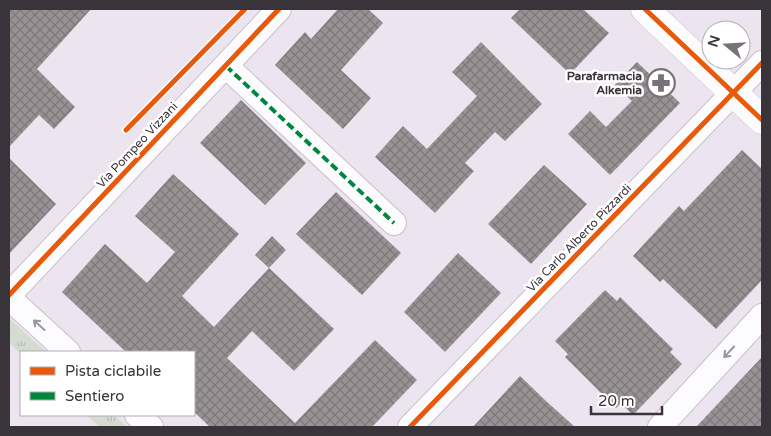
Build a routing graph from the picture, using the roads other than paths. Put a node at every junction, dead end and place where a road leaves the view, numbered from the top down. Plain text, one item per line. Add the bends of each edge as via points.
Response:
1 (279, 9) edge
2 (645, 9) edge
3 (762, 62) edge
4 (226, 66) junction
5 (734, 92) junction
6 (762, 120) edge
7 (394, 223) dead end
8 (9, 297) edge
9 (762, 316) edge
10 (67, 351) edge
11 (138, 416) edge
12 (151, 427) edge
13 (410, 427) edge
14 (660, 427) edge

1 - 4 street, Via Pompeo Vizzani
2 - 5 main road
3 - 5 street, Via Carlo Alberto Pizzardi
4 - 7 street
4 - 8 street, Via Pompeo Vizzani
5 - 6 main road
5 - 13 street, Via Carlo Alberto Pizzardi
10 -> 8 street
9 -> 14 street
11 - 12 street

